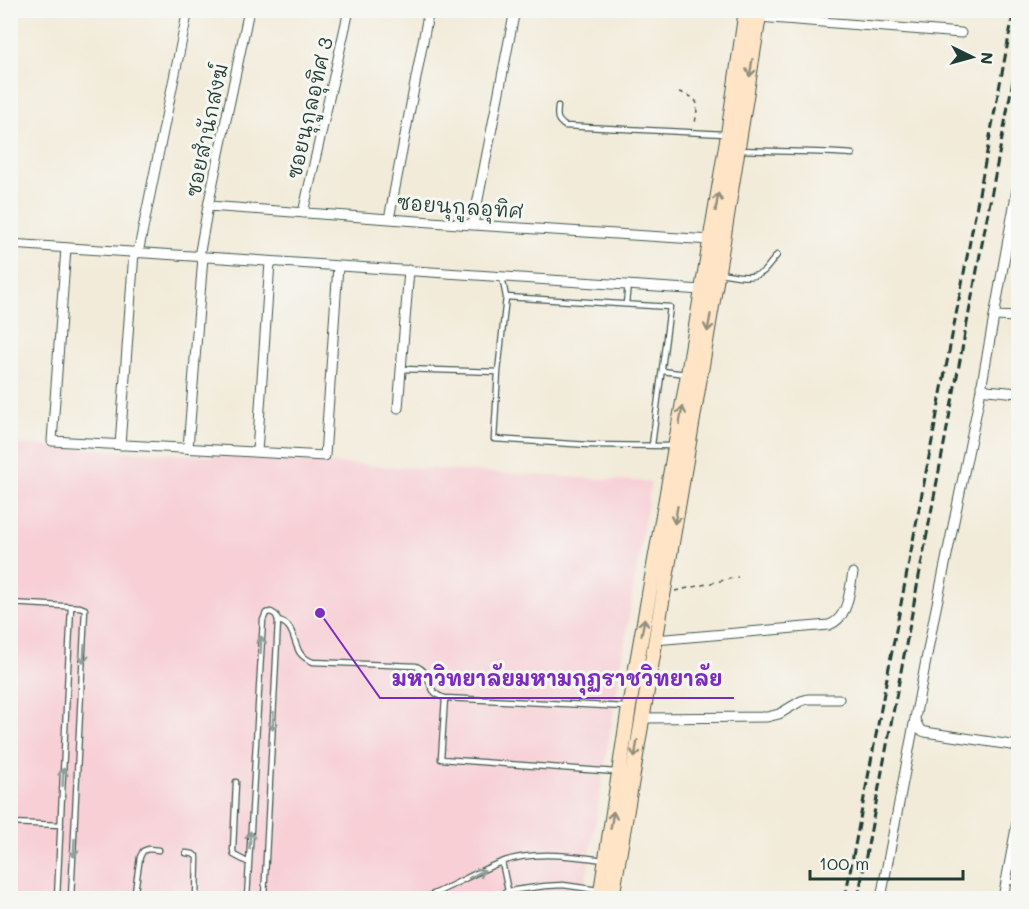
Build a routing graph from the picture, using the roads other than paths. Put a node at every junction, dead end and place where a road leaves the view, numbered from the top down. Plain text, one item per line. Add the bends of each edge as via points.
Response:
1 (188, 10) edge
2 (249, 10) edge
3 (349, 10) edge
4 (429, 10) edge
5 (515, 10) edge
6 (755, 13) edge
7 (961, 33) dead end
8 (558, 106) dead end
9 (728, 134) junction
10 (738, 149) junction
11 (852, 154) dead end
12 (1018, 185) edge
13 (208, 206) junction
14 (303, 213) junction
15 (389, 219) junction
16 (473, 225) junction
17 (711, 240) junction
18 (10, 244) edge
19 (1007, 247) junction
20 (66, 248) junction
21 (1018, 248) edge
22 (136, 252) junction
23 (777, 255) dead end
24 (201, 257) junction
25 (270, 262) junction
26 (338, 266) junction
27 (409, 270) junction
28 (718, 273) junction
29 (502, 276) junction
30 (628, 284) junction
31 (708, 291) junction
32 (506, 297) junction
33 (626, 304) junction
34 (994, 316) junction
35 (1018, 317) edge
36 (401, 369) junction
37 (662, 371) junction
38 (498, 372) junction
39 (688, 374) junction
40 (981, 386) junction
41 (1018, 393) edge
42 (398, 408) dead end
43 (120, 445) junction
44 (652, 445) junction
45 (676, 446) junction
46 (188, 448) junction
47 (257, 452) junction
48 (853, 573) dead end
49 (10, 603) edge
50 (71, 607) junction
51 (278, 621) junction
52 (655, 640) junction
53 (445, 698) junction
54 (839, 699) dead end
55 (628, 707) junction
56 (642, 718) junction
57 (915, 720) junction
58 (1018, 746) edge
59 (619, 772) junction
60 (236, 782) dead end
61 (1018, 817) edge
62 (10, 823) edge
63 (61, 825) junction
64 (159, 850) dead end
65 (186, 853) dead end
66 (612, 860) junction
67 (502, 862) junction
68 (249, 864) junction
69 (1006, 882) junction
70 (1018, 882) edge
71 (508, 891) junction
72 (606, 895) edge
73 (10, 896) edge
74 (58, 898) edge
75 (71, 898) edge
76 (134, 898) edge
77 (196, 898) edge
78 (247, 898) edge
79 (264, 898) edge
80 (424, 898) edge
81 (495, 898) edge
82 (512, 898) edge
83 (881, 898) edge
84 (1003, 898) edge

1 - 22 street
2 - 13 street, ซอยสำนักสงฆ์
3 - 14 street, ซอยนุกูลอุทิศ 3
4 - 15 street
5 - 16 street
6 - 7 street
6 - 9 main road
6 -> 10 main road
8 - 9 lane via 557,116 566,126
17 -> 9 main road
10 - 11 lane
10 - 28 main road
12 - 19 street
13 - 14 street, ซอยนุกูลอุทิศ
13 - 24 street, ซอยสำนักสงฆ์
14 - 15 street, ซอยนุกูลอุทิศ
15 - 16 street, ซอยนุกูลอุทิศ
16 - 17 street, ซอยนุกูลอุทิศ
17 - 31 main road
18 - 20 street
19 - 21 street
19 - 34 street
20 - 22 street
20 - 43 street via 52,441
22 - 24 street
22 - 43 street
23 - 28 lane via 757,276
24 - 25 street
24 - 46 street, ซอยสำนักสงฆ์
25 - 26 street
25 - 47 street
26 - 27 street
26 - 47 street via 325,456
27 - 29 street
27 - 36 street
28 - 31 main road
29 - 30 street
29 - 32 lane
30 - 31 street
30 - 33 lane
31 - 39 main road
31 -> 52 main road
32 - 33 lane
32 - 38 lane
33 - 37 lane via 670,307
34 - 35 street
34 - 40 street
36 - 38 lane
36 - 42 street
37 - 39 lane
37 - 44 lane
38 - 44 lane via 494,439
45 -> 39 main road
40 - 41 street
40 - 57 street
43 - 46 street
44 - 45 lane
55 -> 45 main road
46 - 47 street
48 - 52 street via 844,612 829,625
49 - 50 lane
63 -> 50 lane
50 -> 75 lane via 85,609 86,615
51 - 53 lane via 286,623 300,653 313,662 416,666 425,673 432,692
68 -> 51 lane via 263,620 271,612
51 -> 79 lane
52 - 56 main road
53 - 55 lane
53 - 59 lane via 441,759
54 - 56 street via 805,700 767,717
55 - 59 main road
56 -> 66 main road
57 - 58 street via 925,732
57 - 83 street
66 -> 59 main road
60 - 68 lane via 233,850 234,855
61 - 69 street
62 - 63 lane
63 - 74 lane
64 - 76 lane via 143,851
65 - 77 lane via 197,857
66 - 67 lane via 565,855
66 - 72 main road
67 - 71 lane
80 -> 67 lane
68 - 78 lane
69 - 70 lane
69 - 84 street
71 - 72 lane via 563,885
71 - 81 lane
71 - 82 lane
73 - 74 lane

